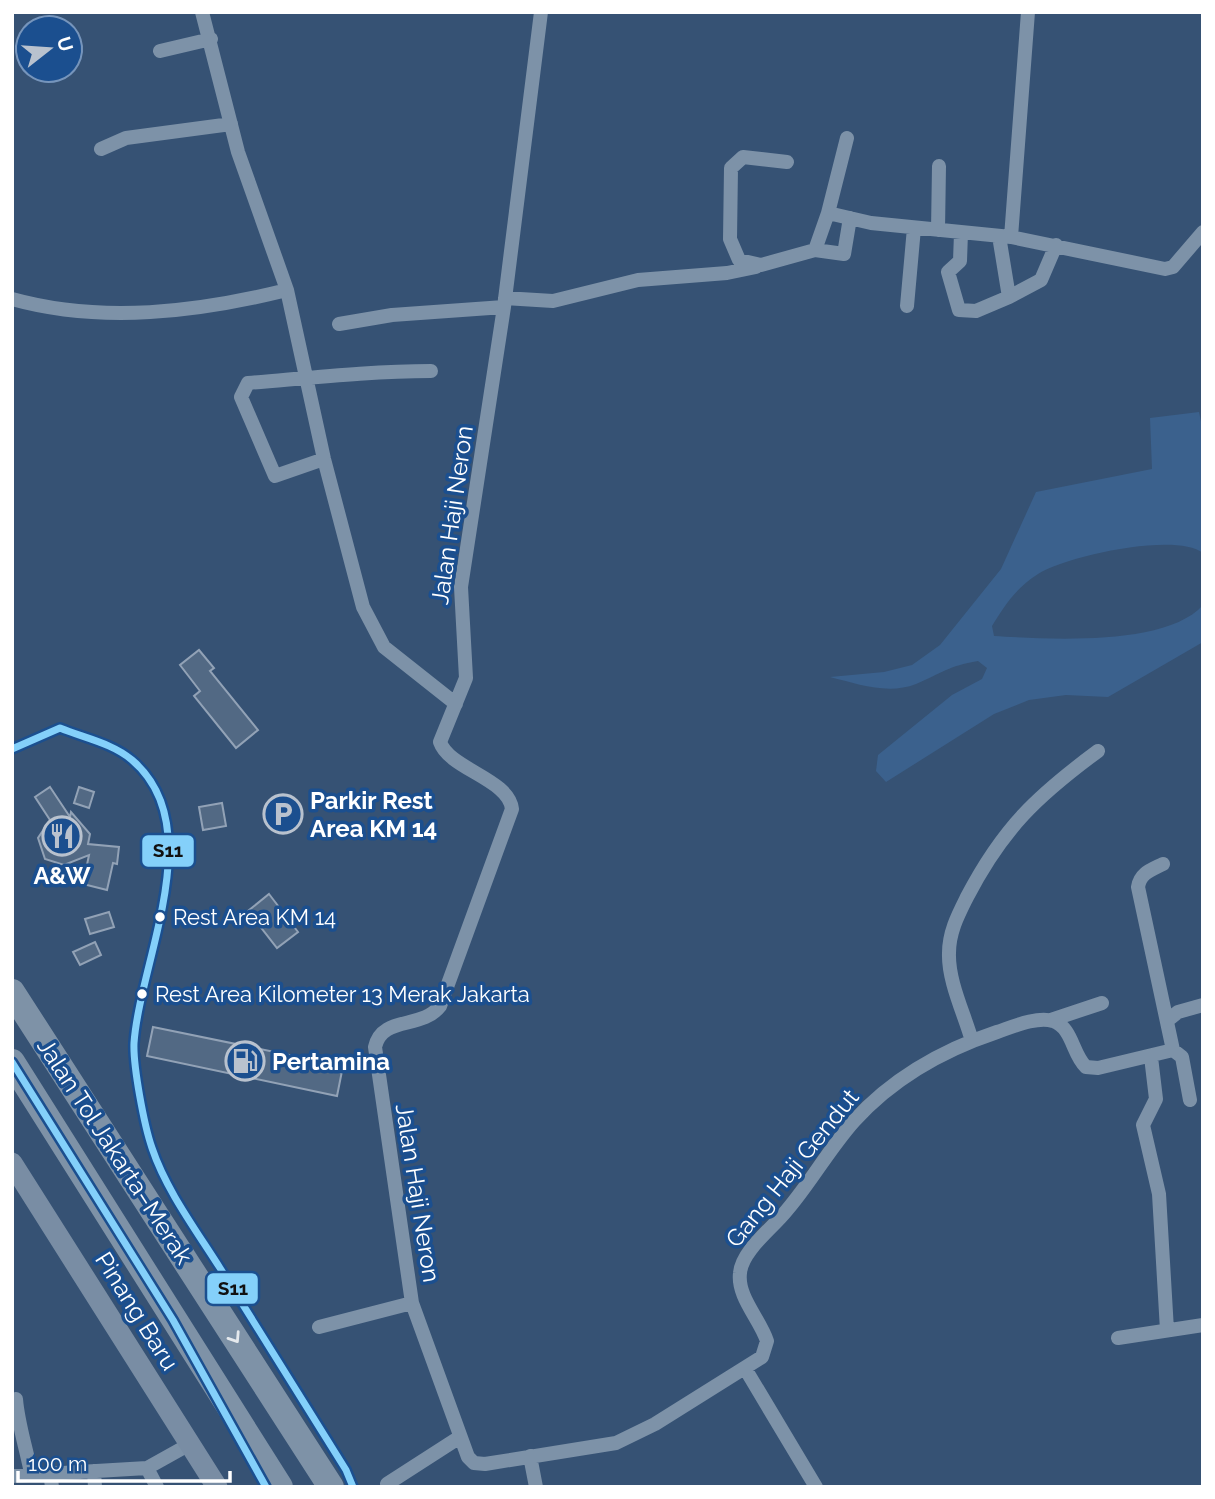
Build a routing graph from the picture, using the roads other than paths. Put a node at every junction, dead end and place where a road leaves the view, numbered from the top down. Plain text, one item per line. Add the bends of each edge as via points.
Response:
1 (202, 12) edge
2 (541, 12) edge
3 (1028, 12) edge
4 (211, 39) junction
5 (160, 51) dead end
6 (230, 124) junction
7 (847, 138) dead end
8 (102, 149) dead end
9 (787, 162) dead end
10 (939, 166) dead end
11 (828, 214) junction
12 (850, 218) junction
13 (914, 228) junction
14 (938, 230) junction
15 (1203, 232) edge
16 (961, 233) junction
17 (1005, 236) junction
18 (1056, 245) junction
19 (816, 250) junction
20 (761, 265) junction
21 (287, 290) junction
22 (1009, 297) junction
23 (12, 299) edge
24 (505, 303) junction
25 (907, 306) dead end
26 (339, 324) dead end
27 (431, 371) dead end
28 (306, 378) junction
29 (324, 459) junction
30 (456, 704) junction
31 (1098, 751) dead end
32 (1163, 864) dead end
33 (12, 992) edge
34 (1102, 1003) dead end
35 (1203, 1004) edge
36 (1051, 1020) junction
37 (1168, 1020) junction
38 (972, 1041) junction
39 (1173, 1050) junction
40 (1151, 1057) junction
41 (12, 1062) edge
42 (1190, 1100) dead end
43 (12, 1163) edge
44 (411, 1303) junction
45 (1203, 1325) edge
46 (319, 1327) dead end
47 (1167, 1330) junction
48 (1118, 1338) dead end
49 (746, 1370) junction
50 (16, 1399) dead end
51 (190, 1444) junction
52 (463, 1444) junction
53 (530, 1456) junction
54 (147, 1468) junction
55 (94, 1471) junction
56 (31, 1473) junction
57 (12, 1476) edge
58 (51, 1479) edge
59 (387, 1484) dead end
60 (95, 1487) edge
61 (157, 1487) edge
62 (217, 1487) edge
63 (279, 1487) edge
64 (331, 1487) edge
65 (536, 1487) edge
66 (816, 1487) edge

1 - 4 street
2 - 24 street, Jalan Haji Neron
3 - 17 street
4 - 5 street
4 - 6 street
6 - 8 street via 126,138
6 - 21 street
7 - 11 street
9 - 20 street via 743,157 731,168 732,250 739,260
10 - 14 street
11 - 12 street
11 - 19 street
12 - 13 street
12 - 19 street via 844,254
13 - 14 street
13 - 25 street
14 - 16 street
15 - 18 street via 1173,267 1165,269
16 - 17 street
16 - 22 street via 960,261 948,272 959,310 976,311
17 - 18 street
17 - 22 street
18 - 22 street via 1041,280
19 - 20 street
20 - 24 street via 727,273 639,280 553,301
21 - 23 street via 182,311 70,310
21 - 28 street
24 - 26 street
24 - 30 street, Jalan Haji Neron via 461,587 467,666
27 - 28 street
28 - 29 street
28 - 29 street via 248,383 242,397 275,476
29 - 30 street via 356,585 371,625 384,647
30 - 44 street, Jalan Haji Neron via 441,736 442,748 512,804 440,1006 427,1018 377,1035
31 - 38 street via 1045,790 1013,824 989,857 955,921 950,968
32 - 37 street via 1144,873 1138,887
33 -> 64 highway, Jalan Tol Jakarta–Merak
34 - 36 street, Gang Haji Gendut
35 - 37 street
36 - 38 street, Gang Haji Gendut
36 - 40 street via 1069,1035 1074,1053 1086,1067
37 - 39 street
38 - 49 street, Gang Haji Gendut via 916,1070 871,1105 747,1256 740,1282 767,1341 762,1357
39 - 40 street
39 - 42 street via 1182,1057
40 - 47 street via 1156,1099 1143,1125 1159,1194
41 - 63 highway, Jalan Tol Jakarta–Merak
43 - 51 main road, Pinang Baru
44 - 46 street
44 - 52 street, Jalan Haji Neron
45 - 47 street
47 - 48 street
49 - 53 street via 616,1443
49 - 66 street
50 - 56 street
51 - 54 street
51 - 62 main road, Pinang Baru
52 - 53 street via 478,1464
52 - 59 street
53 - 65 street
54 - 55 street
54 - 61 street
55 - 58 street
55 - 60 street
56 - 57 street
56 - 58 street

